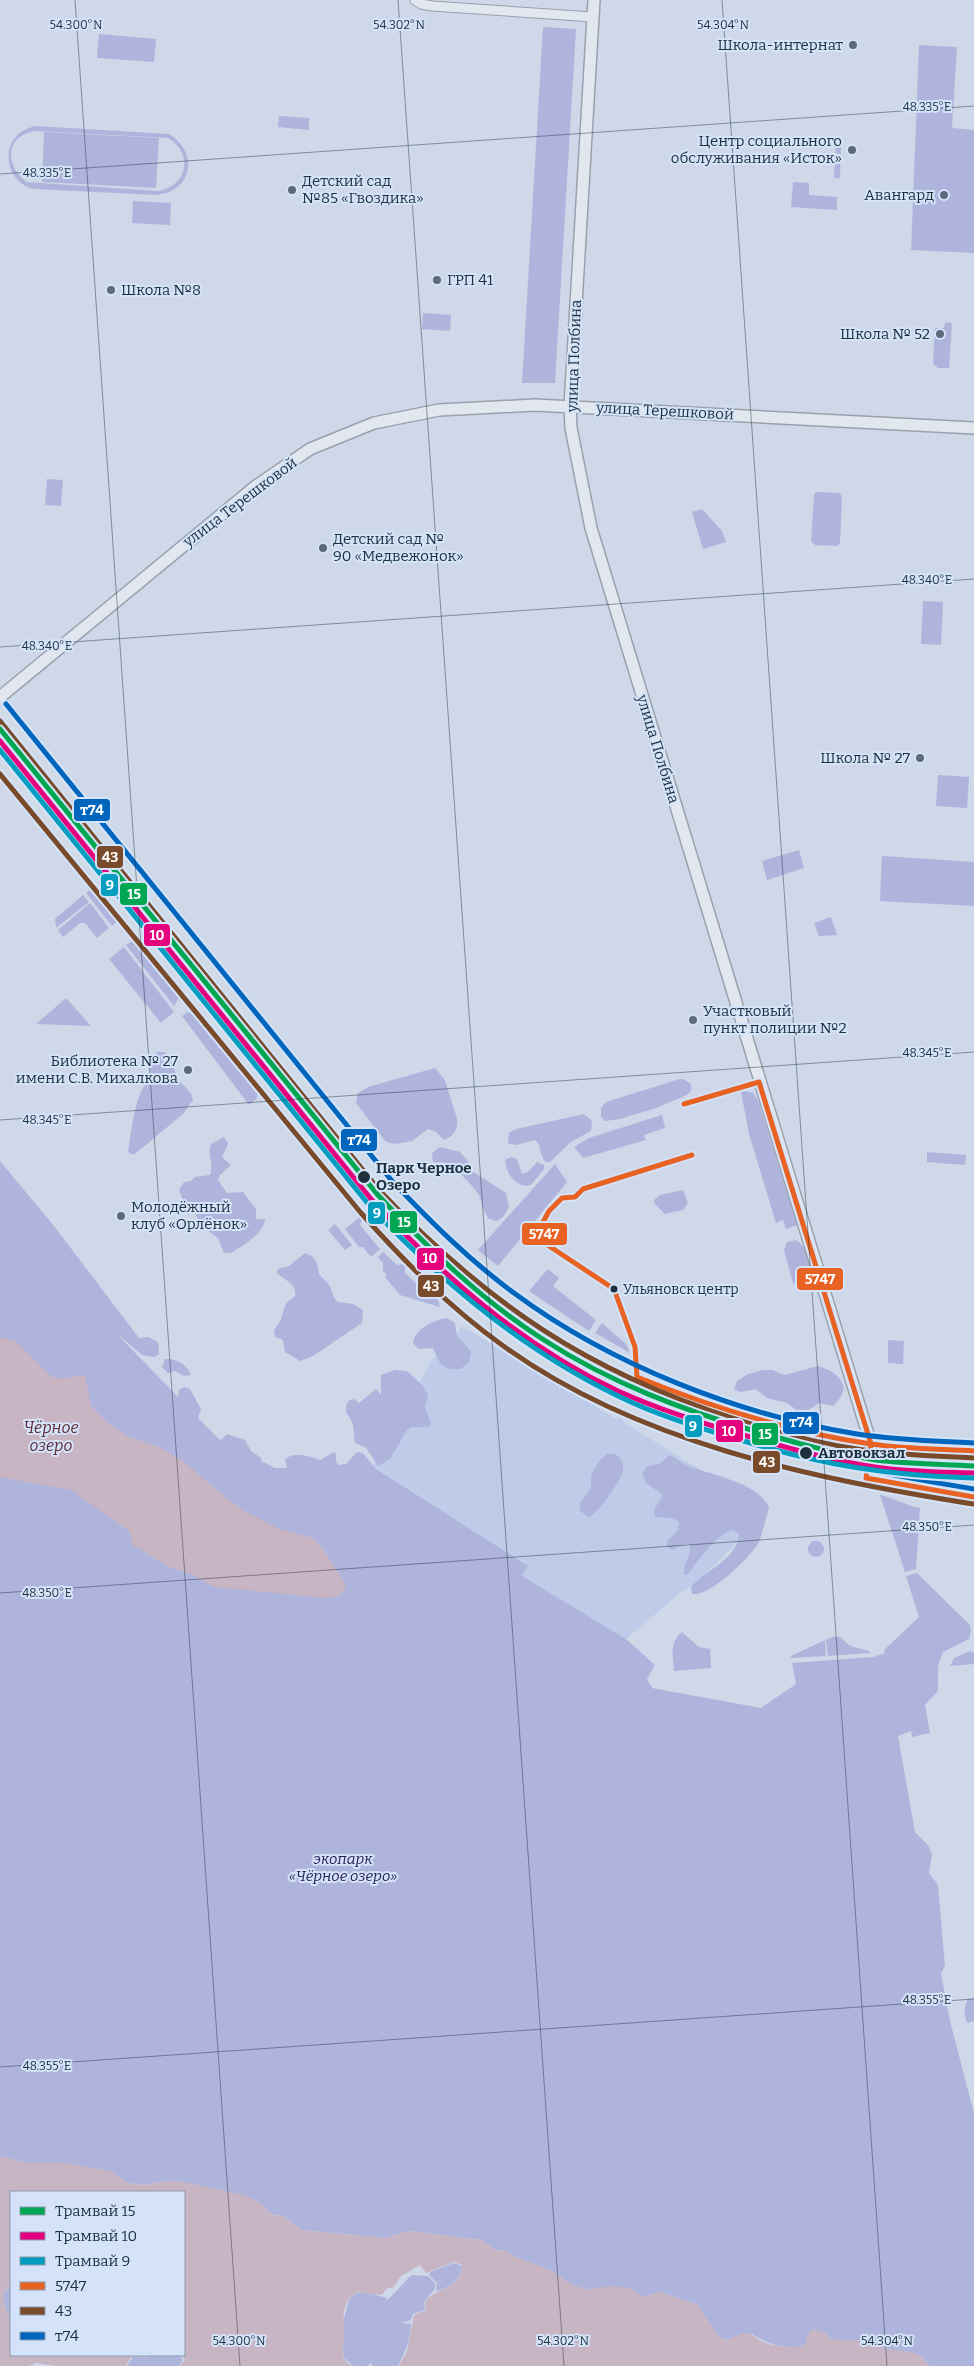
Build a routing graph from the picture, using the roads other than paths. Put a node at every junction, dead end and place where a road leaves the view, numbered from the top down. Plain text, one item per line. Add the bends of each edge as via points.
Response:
1 (594, 0) edge
2 (418, 2) edge
3 (593, 17) junction
4 (570, 406) junction
5 (974, 428) edge
6 (0, 697) edge
7 (0, 709) edge
8 (0, 762) edge
9 (871, 1444) junction
10 (974, 1451) edge
11 (866, 1478) junction
12 (974, 1497) edge

1 - 3 street, улица Полбина
2 - 3 street
3 - 4 street, улица Полбина
4 - 5 street, улица Терешковой
4 - 6 street, улица Терешковой via 535,404 411,414 366,426 310,449 256,486
4 - 9 street, улица Полбина via 591,528
7 - 9 main road via 386,1186 463,1264 553,1331 637,1377 805,1432
8 - 11 main road via 362,1202 412,1258 477,1316 570,1378 646,1415 782,1460
9 - 10 main road
9 - 11 main road, улица Полбина
11 - 12 main road

